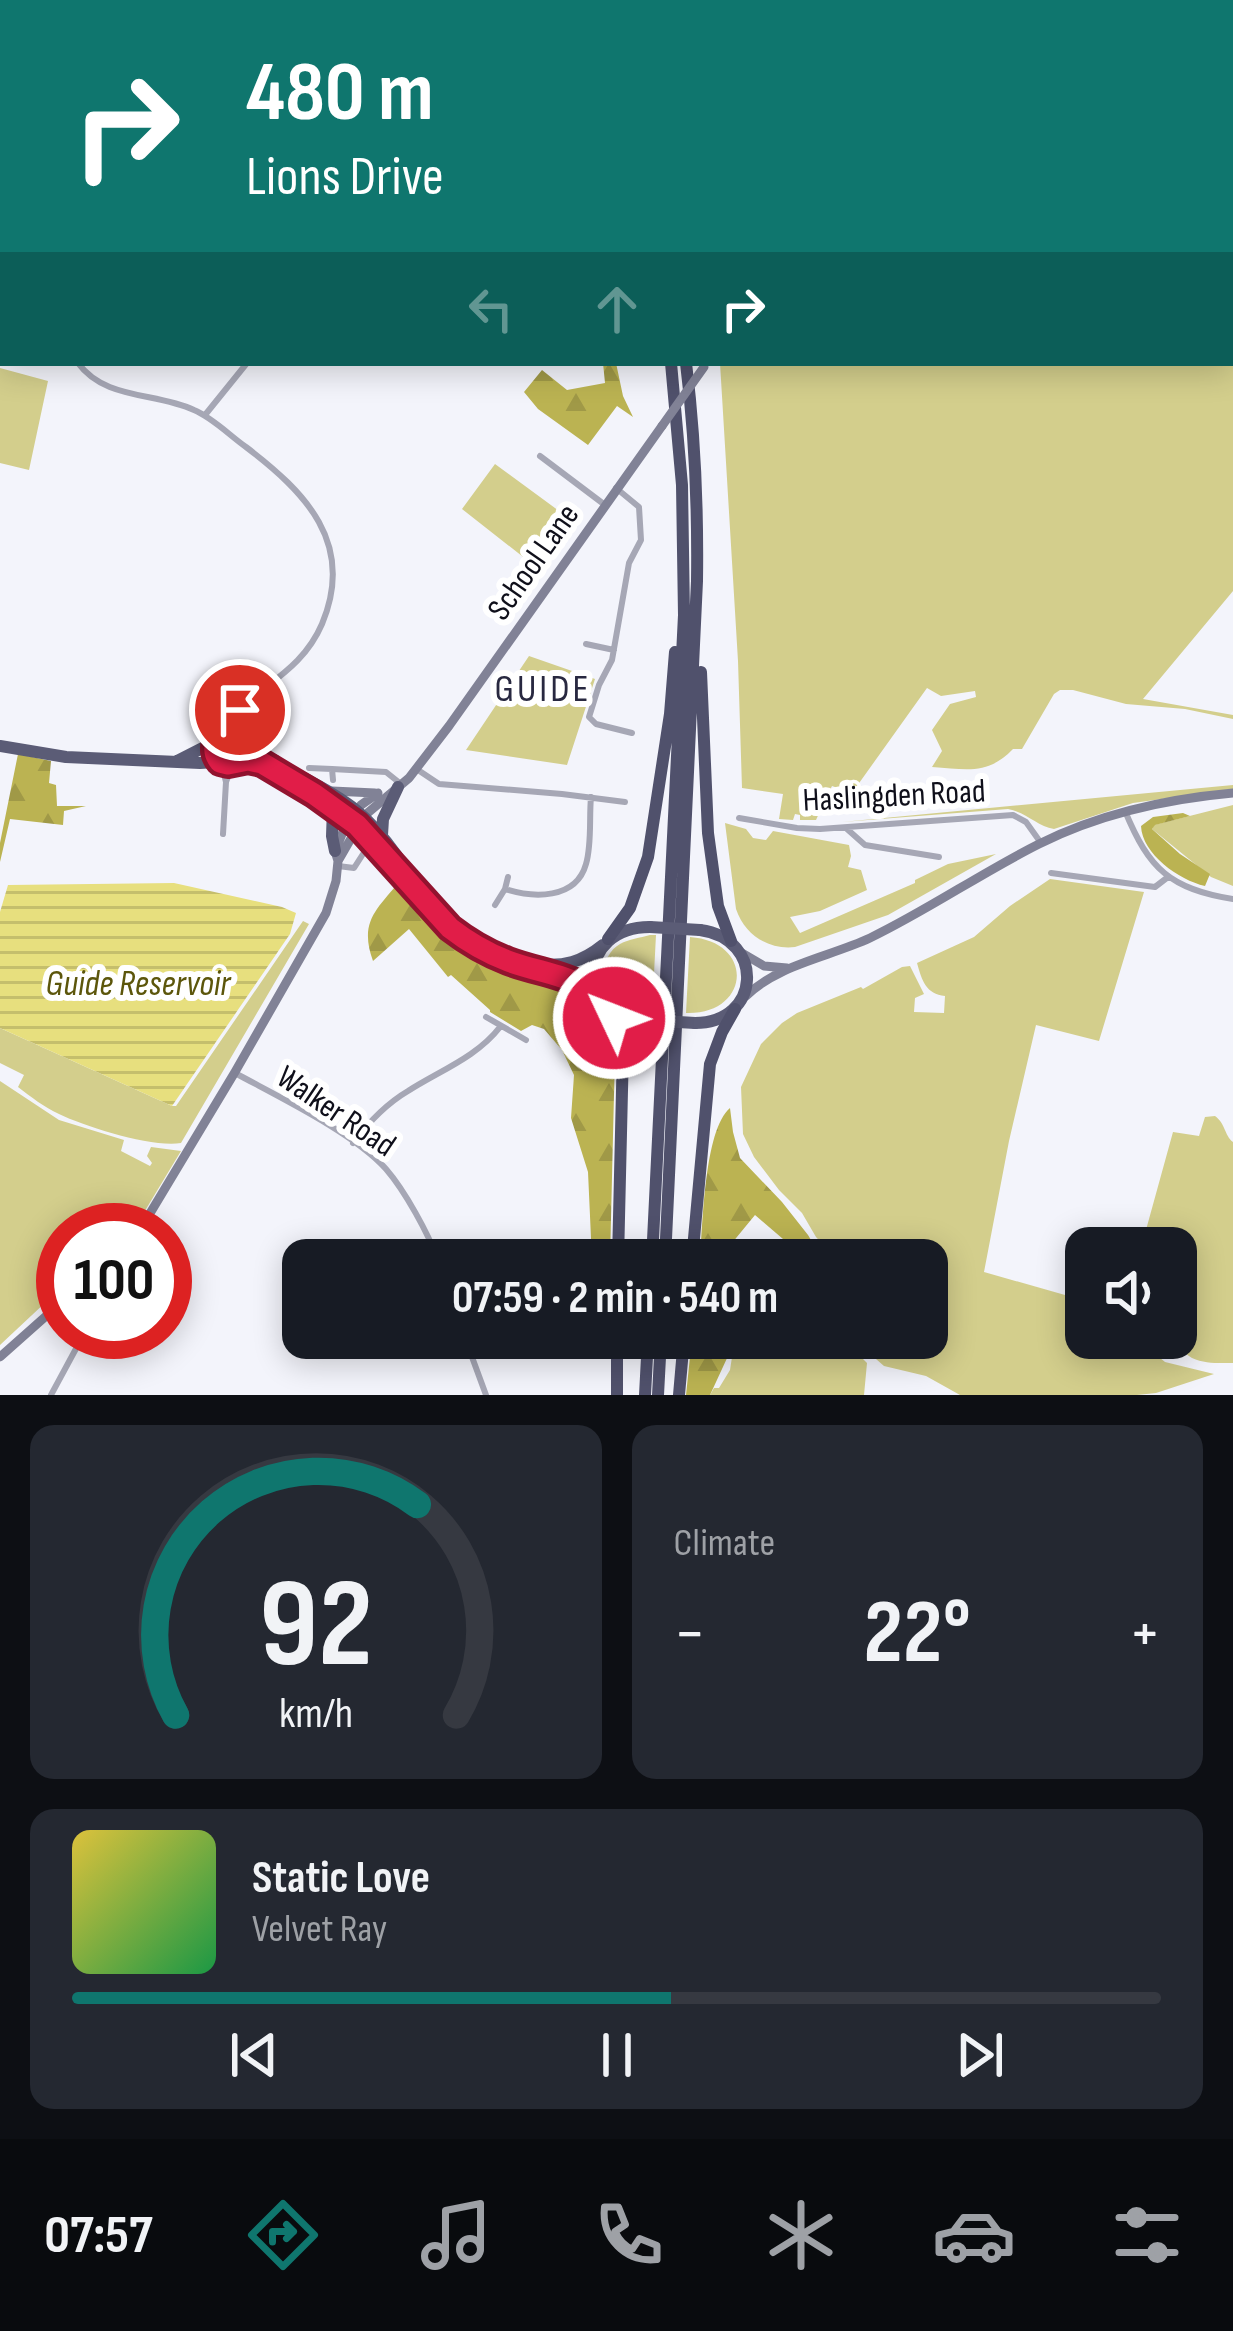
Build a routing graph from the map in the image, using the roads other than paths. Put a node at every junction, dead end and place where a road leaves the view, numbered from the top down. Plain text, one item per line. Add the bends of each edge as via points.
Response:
1 (80, 366) edge
2 (245, 366) edge
3 (671, 366) edge
4 (686, 366) edge
5 (705, 366) edge
6 (205, 415) junction
7 (539, 456) dead end
8 (616, 488) junction
9 (604, 505) junction
10 (683, 536) junction
11 (698, 581) junction
12 (586, 644) dead end
13 (614, 650) junction
14 (240, 710) junction
15 (612, 728) junction
16 (632, 733) dead end
17 (237, 741) junction
18 (216, 742) junction
19 (610, 742) dead end
20 (0, 746) edge
21 (176, 762) junction
22 (227, 762) junction
23 (309, 768) dead end
24 (332, 769) junction
25 (416, 769) junction
26 (331, 786) junction
27 (400, 786) junction
28 (377, 793) junction
29 (1233, 793) edge
30 (591, 797) junction
31 (625, 802) dead end
32 (333, 808) junction
33 (1125, 811) junction
34 (357, 818) junction
35 (739, 818) dead end
36 (765, 823) junction
37 (846, 828) junction
38 (223, 834) dead end
39 (382, 836) junction
40 (764, 836) dead end
41 (1041, 843) junction
42 (363, 854) dead end
43 (386, 854) junction
44 (939, 857) dead end
45 (338, 858) junction
46 (1051, 873) dead end
47 (508, 877) dead end
48 (1168, 877) junction
49 (505, 889) junction
50 (1233, 898) edge
51 (495, 905) dead end
52 (606, 942) junction
53 (735, 945) junction
54 (793, 967) junction
55 (603, 1001) junction
56 (738, 1004) junction
57 (486, 1017) dead end
58 (500, 1027) junction
59 (526, 1040) dead end
60 (235, 1072) junction
61 (353, 1143) junction
62 (156, 1203) edge
63 (426, 1239) edge
64 (618, 1239) edge
65 (653, 1239) edge
66 (666, 1239) edge
67 (694, 1239) edge
68 (36, 1325) edge
69 (0, 1357) edge
70 (71, 1359) edge
71 (473, 1359) edge
72 (617, 1359) edge
73 (647, 1359) edge
74 (660, 1359) edge
75 (682, 1359) edge
76 (51, 1395) edge
77 (486, 1395) edge
78 (617, 1395) edge
79 (645, 1395) edge
80 (658, 1395) edge
81 (679, 1395) edge

1 - 6 street via 108,388
2 - 6 street
3 - 10 highway
4 - 11 highway
5 - 8 main road, School Lane, bridge
6 - 14 street via 301,494 330,553 330,596 311,644
7 - 9 street
8 - 9 main road, School Lane
8 - 13 street via 639,508 642,537 628,563
9 - 25 main road, School Lane
10 - 52 highway via 670,714 648,856 630,908
10 - 65 highway
11 - 53 highway via 708,832 718,906
11 - 66 highway
12 - 13 street
13 - 15 street via 589,714
14 - 17 street
14 - 18 street
15 - 16 street
15 - 19 street
17 - 18 highway
17 - 22 highway via 241,752
17 - 26 highway
18 - 21 highway
18 - 22 highway via 214,752
20 - 21 highway
21 - 22 highway
22 - 32 highway via 268,766
22 - 38 street
23 - 24 street
24 - 26 street
24 - 27 street via 386,772
25 - 27 main road, School Lane
25 - 30 street via 439,784
26 - 28 main road
26 - 34 highway
27 - 28 main road
27 - 34 main road, School Lane
27 - 39 highway
28 - 34 main road
29 - 33 main road
30 - 31 street
30 - 49 street via 586,864 576,883 556,894
32 - 34 highway
32 - 45 highway
33 - 41 main road
33 - 48 street via 1138,844
34 - 39 highway
34 - 43 highway
34 - 45 main road
35 - 36 street, Haslingden Road
36 - 37 street, Haslingden Road
36 - 40 street
37 - 41 street, Haslingden Road via 1013,815
37 - 44 street via 865,844
39 - 52 highway via 432,903 489,947 553,965 577,962
41 - 54 main road via 884,931
42 - 45 street via 352,871
43 - 45 main road via 359,845
43 - 55 highway via 466,940 574,980
45 - 60 main road via 326,913
46 - 48 street via 1155,887
47 - 49 street
48 - 50 street
49 - 51 street
52 - 53 highway, bridge via 650,927 719,934
52 - 55 highway via 593,971
53 - 54 main road via 764,966
53 - 56 highway via 748,975
54 - 56 main road
55 - 56 highway, bridge via 621,1016 695,1023 716,1021
55 - 64 highway via 623,1048
56 - 67 highway via 710,1064
57 - 58 street
58 - 59 street
58 - 61 street via 486,1045 402,1094
60 - 61 street, Walker Road
60 - 62 main road
61 - 63 street, Walker Road via 391,1174
68 - 69 main road
70 - 76 street
71 - 77 street
72 - 78 highway
73 - 79 highway
74 - 80 highway
75 - 81 highway

